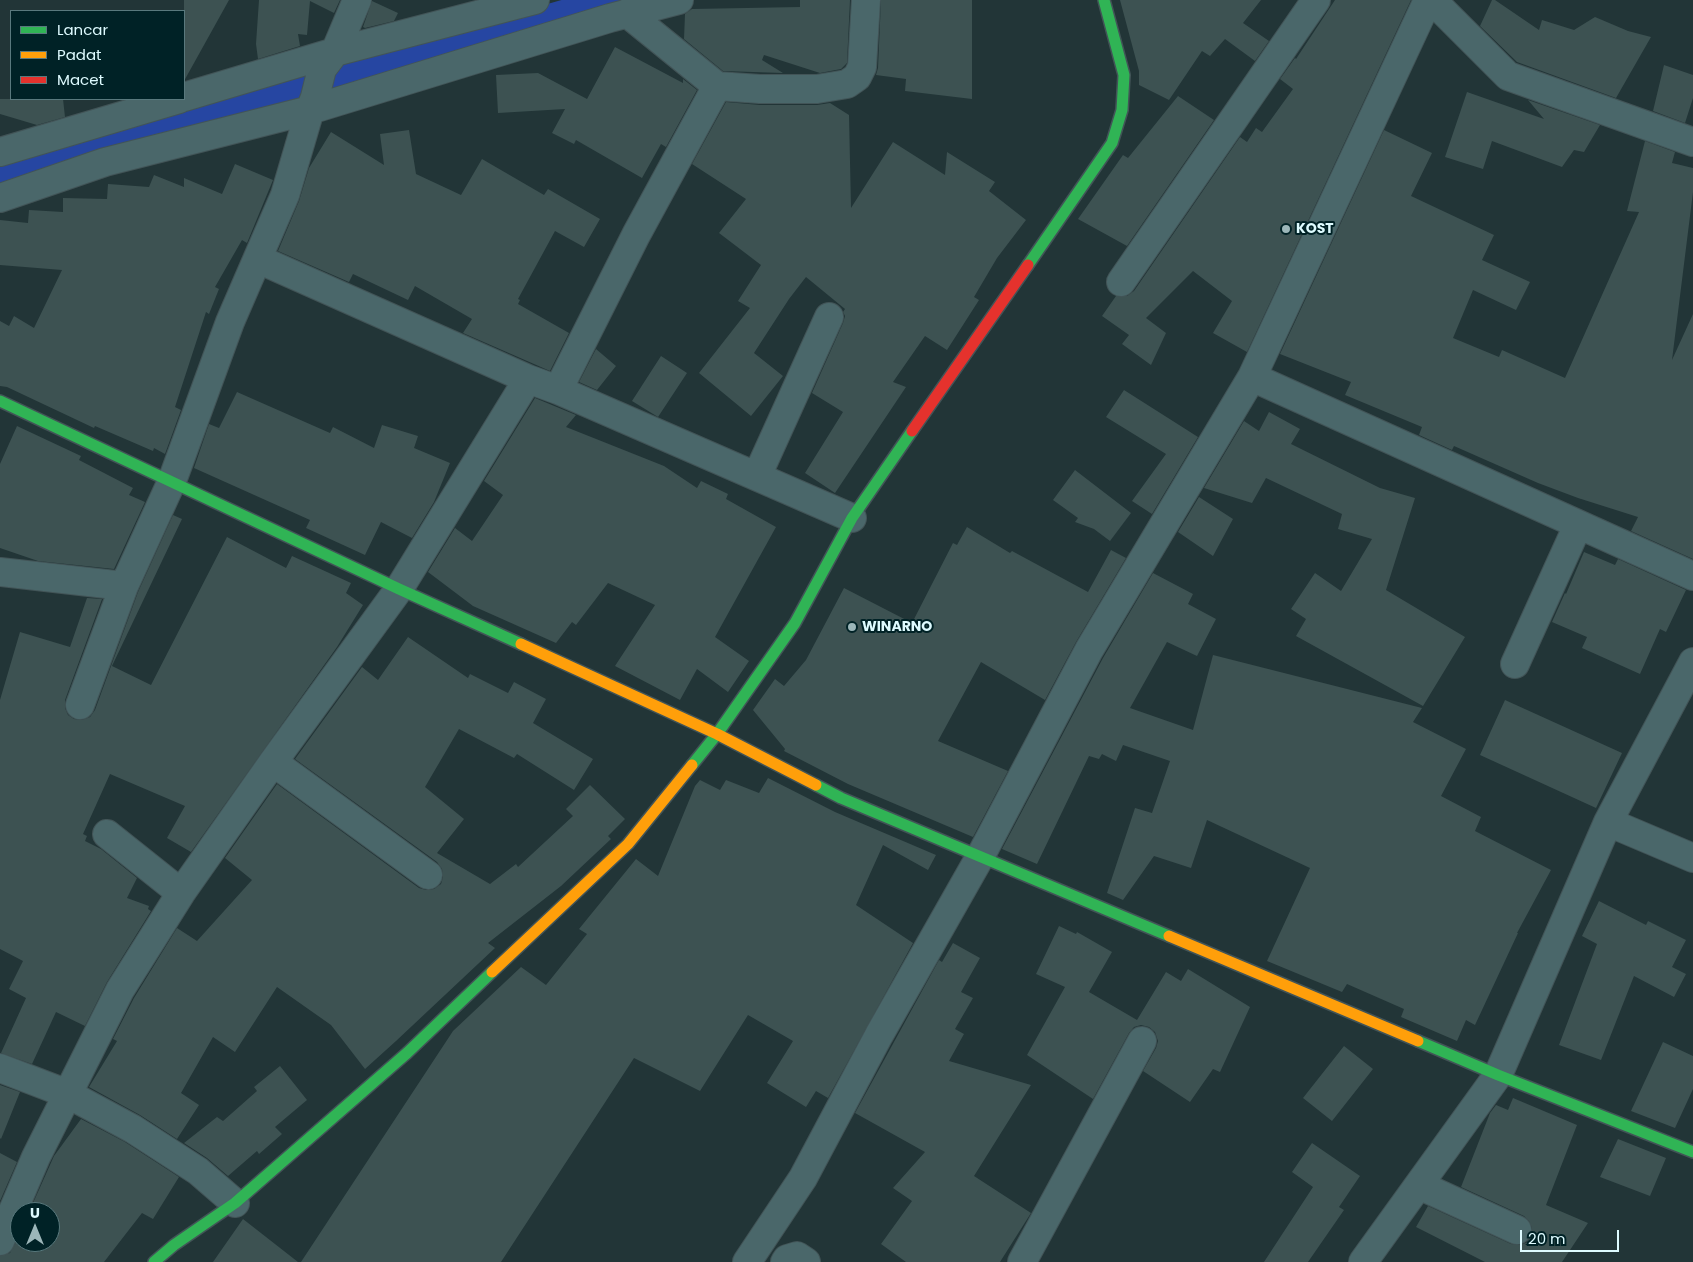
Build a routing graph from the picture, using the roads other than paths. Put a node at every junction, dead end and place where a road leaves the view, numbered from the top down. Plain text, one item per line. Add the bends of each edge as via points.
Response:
1 (357, 0) edge
2 (535, 0) edge
3 (679, 0) edge
4 (866, 0) edge
5 (1104, 0) edge
6 (1316, 0) edge
7 (1428, 0) edge
8 (1432, 0) edge
9 (628, 13) junction
10 (328, 60) junction
11 (717, 86) junction
12 (185, 97) edge
13 (176, 100) edge
14 (312, 104) junction
15 (1693, 142) edge
16 (0, 152) edge
17 (0, 198) edge
18 (258, 259) junction
19 (1121, 282) dead end
20 (829, 317) dead end
21 (1252, 377) junction
22 (528, 379) junction
23 (558, 390) junction
24 (0, 401) edge
25 (757, 476) junction
26 (172, 481) junction
27 (852, 518) junction
28 (1578, 525) junction
29 (0, 572) edge
30 (1693, 576) edge
31 (124, 586) junction
32 (399, 589) junction
33 (1693, 662) edge
34 (1515, 664) dead end
35 (80, 705) dead end
36 (717, 734) junction
37 (273, 762) junction
38 (1608, 822) junction
39 (107, 834) dead end
40 (980, 857) junction
41 (1693, 858) edge
42 (428, 875) dead end
43 (181, 893) junction
44 (1142, 1041) dead end
45 (0, 1068) edge
46 (1498, 1075) junction
47 (68, 1094) junction
48 (1693, 1152) edge
49 (1419, 1186) junction
50 (235, 1203) junction
51 (1517, 1230) dead end
52 (0, 1241) edge
53 (154, 1262) edge
54 (747, 1262) edge
55 (785, 1262) edge
56 (806, 1262) edge
57 (1022, 1262) edge
58 (1363, 1262) edge

1 - 10 street
2 - 10 street
3 - 9 street
4 - 11 street via 862,67 857,77 847,84 817,89
5 - 27 street via 1124,75 1122,110 1112,143
6 - 19 street
7 - 21 street
8 - 15 street via 1508,76
9 - 11 street
9 - 14 street
10 - 12 street
10 - 14 street
11 - 23 street via 636,235
13 - 16 street
14 - 17 street via 106,162
14 - 18 street via 286,195
18 - 22 street
18 - 26 street via 230,322
20 - 25 street
21 - 28 street
21 - 40 street via 1089,650
22 - 23 street
22 - 32 street
23 - 25 street
24 - 26 street
25 - 27 street
26 - 31 street
26 - 32 street
27 - 36 street via 795,623
28 - 30 street
28 - 34 street
29 - 31 street
31 - 35 street
32 - 36 street
32 - 37 street
33 - 38 street
36 - 40 street via 841,798
36 - 50 street via 628,844 408,1053
37 - 42 street
37 - 43 street
38 - 41 street
38 - 46 street
39 - 43 street
40 - 46 street
40 - 54 street via 802,1178
43 - 47 street via 120,990
44 - 57 street
45 - 47 street
46 - 48 street
46 - 49 street
47 - 50 street via 142,1134 198,1171
47 - 52 street via 36,1157
49 - 51 street
49 - 58 street
50 - 53 street
55 - 56 street via 796,1256

